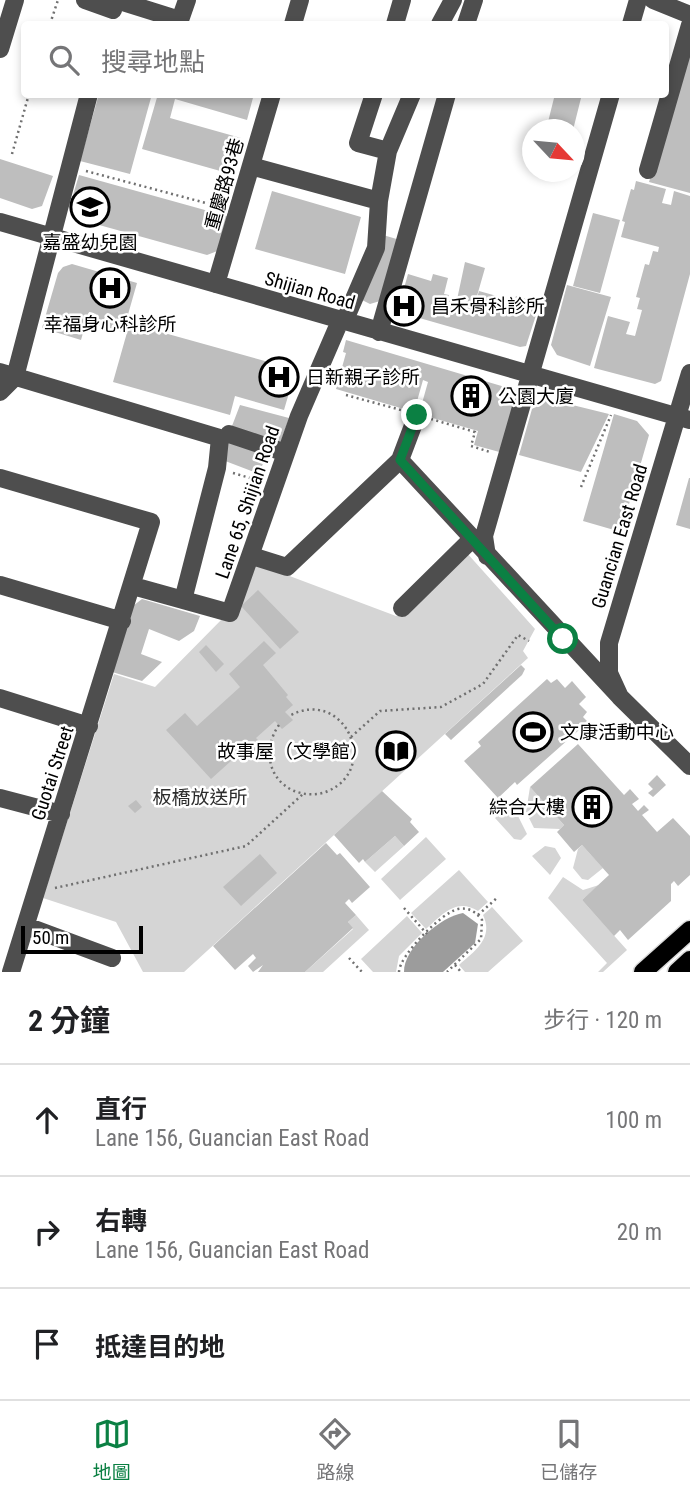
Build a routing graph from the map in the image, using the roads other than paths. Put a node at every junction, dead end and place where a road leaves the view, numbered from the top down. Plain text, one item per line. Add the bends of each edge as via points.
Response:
1 (15, 0) edge
2 (85, 0) edge
3 (187, 0) edge
4 (300, 0) edge
5 (402, 0) edge
6 (453, 0) edge
7 (474, 0) edge
8 (638, 0) edge
9 (653, 0) edge
10 (113, 9) edge
11 (690, 15) edge
12 (294, 21) edge
13 (396, 21) edge
14 (442, 21) edge
15 (468, 21) edge
16 (632, 21) edge
17 (690, 25) edge
18 (0, 49) edge
19 (88, 98) edge
20 (271, 98) edge
21 (373, 98) edge
22 (410, 98) edge
23 (446, 98) edge
24 (610, 98) edge
25 (669, 98) edge
26 (669, 98) edge
27 (388, 151) junction
28 (251, 166) junction
29 (648, 170) dead end
30 (379, 201) junction
31 (0, 222) edge
32 (50, 236) junction
33 (216, 284) junction
34 (342, 321) junction
35 (379, 332) junction
36 (690, 373) edge
37 (8, 374) edge
38 (532, 374) junction
39 (0, 392) edge
40 (417, 415) dead end
41 (684, 418) edge
42 (229, 434) dead end
43 (286, 453) junction
44 (400, 460) junction
45 (0, 478) edge
46 (471, 539) junction
47 (252, 556) junction
48 (487, 557) junction
49 (0, 585) edge
50 (133, 586) junction
51 (183, 600) junction
52 (402, 608) dead end
53 (122, 621) junction
54 (620, 697) junction
55 (0, 698) edge
56 (89, 726) junction
57 (690, 766) edge
58 (0, 799) edge
59 (61, 814) junction
60 (26, 926) junction
61 (690, 930) edge
62 (112, 958) dead end
63 (690, 960) edge
64 (11, 972) edge
65 (643, 972) edge
66 (677, 972) edge

1 - 18 street
2 - 10 street
3 - 10 street via 180,20
4 - 12 street
5 - 13 street
6 - 14 street
7 - 15 street
8 - 16 street
9 - 11 street
17 - 26 street
19 - 32 street
20 - 28 street, 重慶路93巷
21 - 27 street via 358,143
22 - 27 street, Lane 65, Shijian Road
23 - 35 street
24 - 38 street
25 - 29 street
27 - 30 street, Lane 65, Shijian Road
28 - 30 street
28 - 33 street, 重慶路93巷
30 - 34 street, Lane 65, Shijian Road via 376,248
31 - 32 street, Shijian Road
32 - 33 street, Shijian Road
32 - 37 street
33 - 34 street, Shijian Road
34 - 35 street, Shijian Road
34 - 43 street, Lane 65, Shijian Road
35 - 38 street, Shijian Road
36 - 41 street, Guancian East Road
37 - 39 street
37 - 51 street, Lane 65, Shijian Road via 220,438 217,468
38 - 41 street, Shijian Road
38 - 48 street via 484,536
40 - 44 street
41 - 54 street, Guancian East Road via 609,643 609,673
42 - 43 street
43 - 47 street, Lane 65, Shijian Road
44 - 46 street
44 - 47 street via 286,567
45 - 50 street, Guotai Street via 151,523
46 - 48 street
46 - 52 street
47 - 51 street, Lane 65, Shijian Road via 230,613
48 - 54 street
49 - 53 street
50 - 51 street, Lane 65, Shijian Road
50 - 53 street, Guotai Street
53 - 56 street, Guotai Street
54 - 57 street, Guancian East Road
55 - 56 street
56 - 59 street, Guotai Street
58 - 59 street
59 - 60 street, Guotai Street
60 - 62 street
60 - 64 street, Guotai Street
61 - 65 main road
63 - 66 main road

